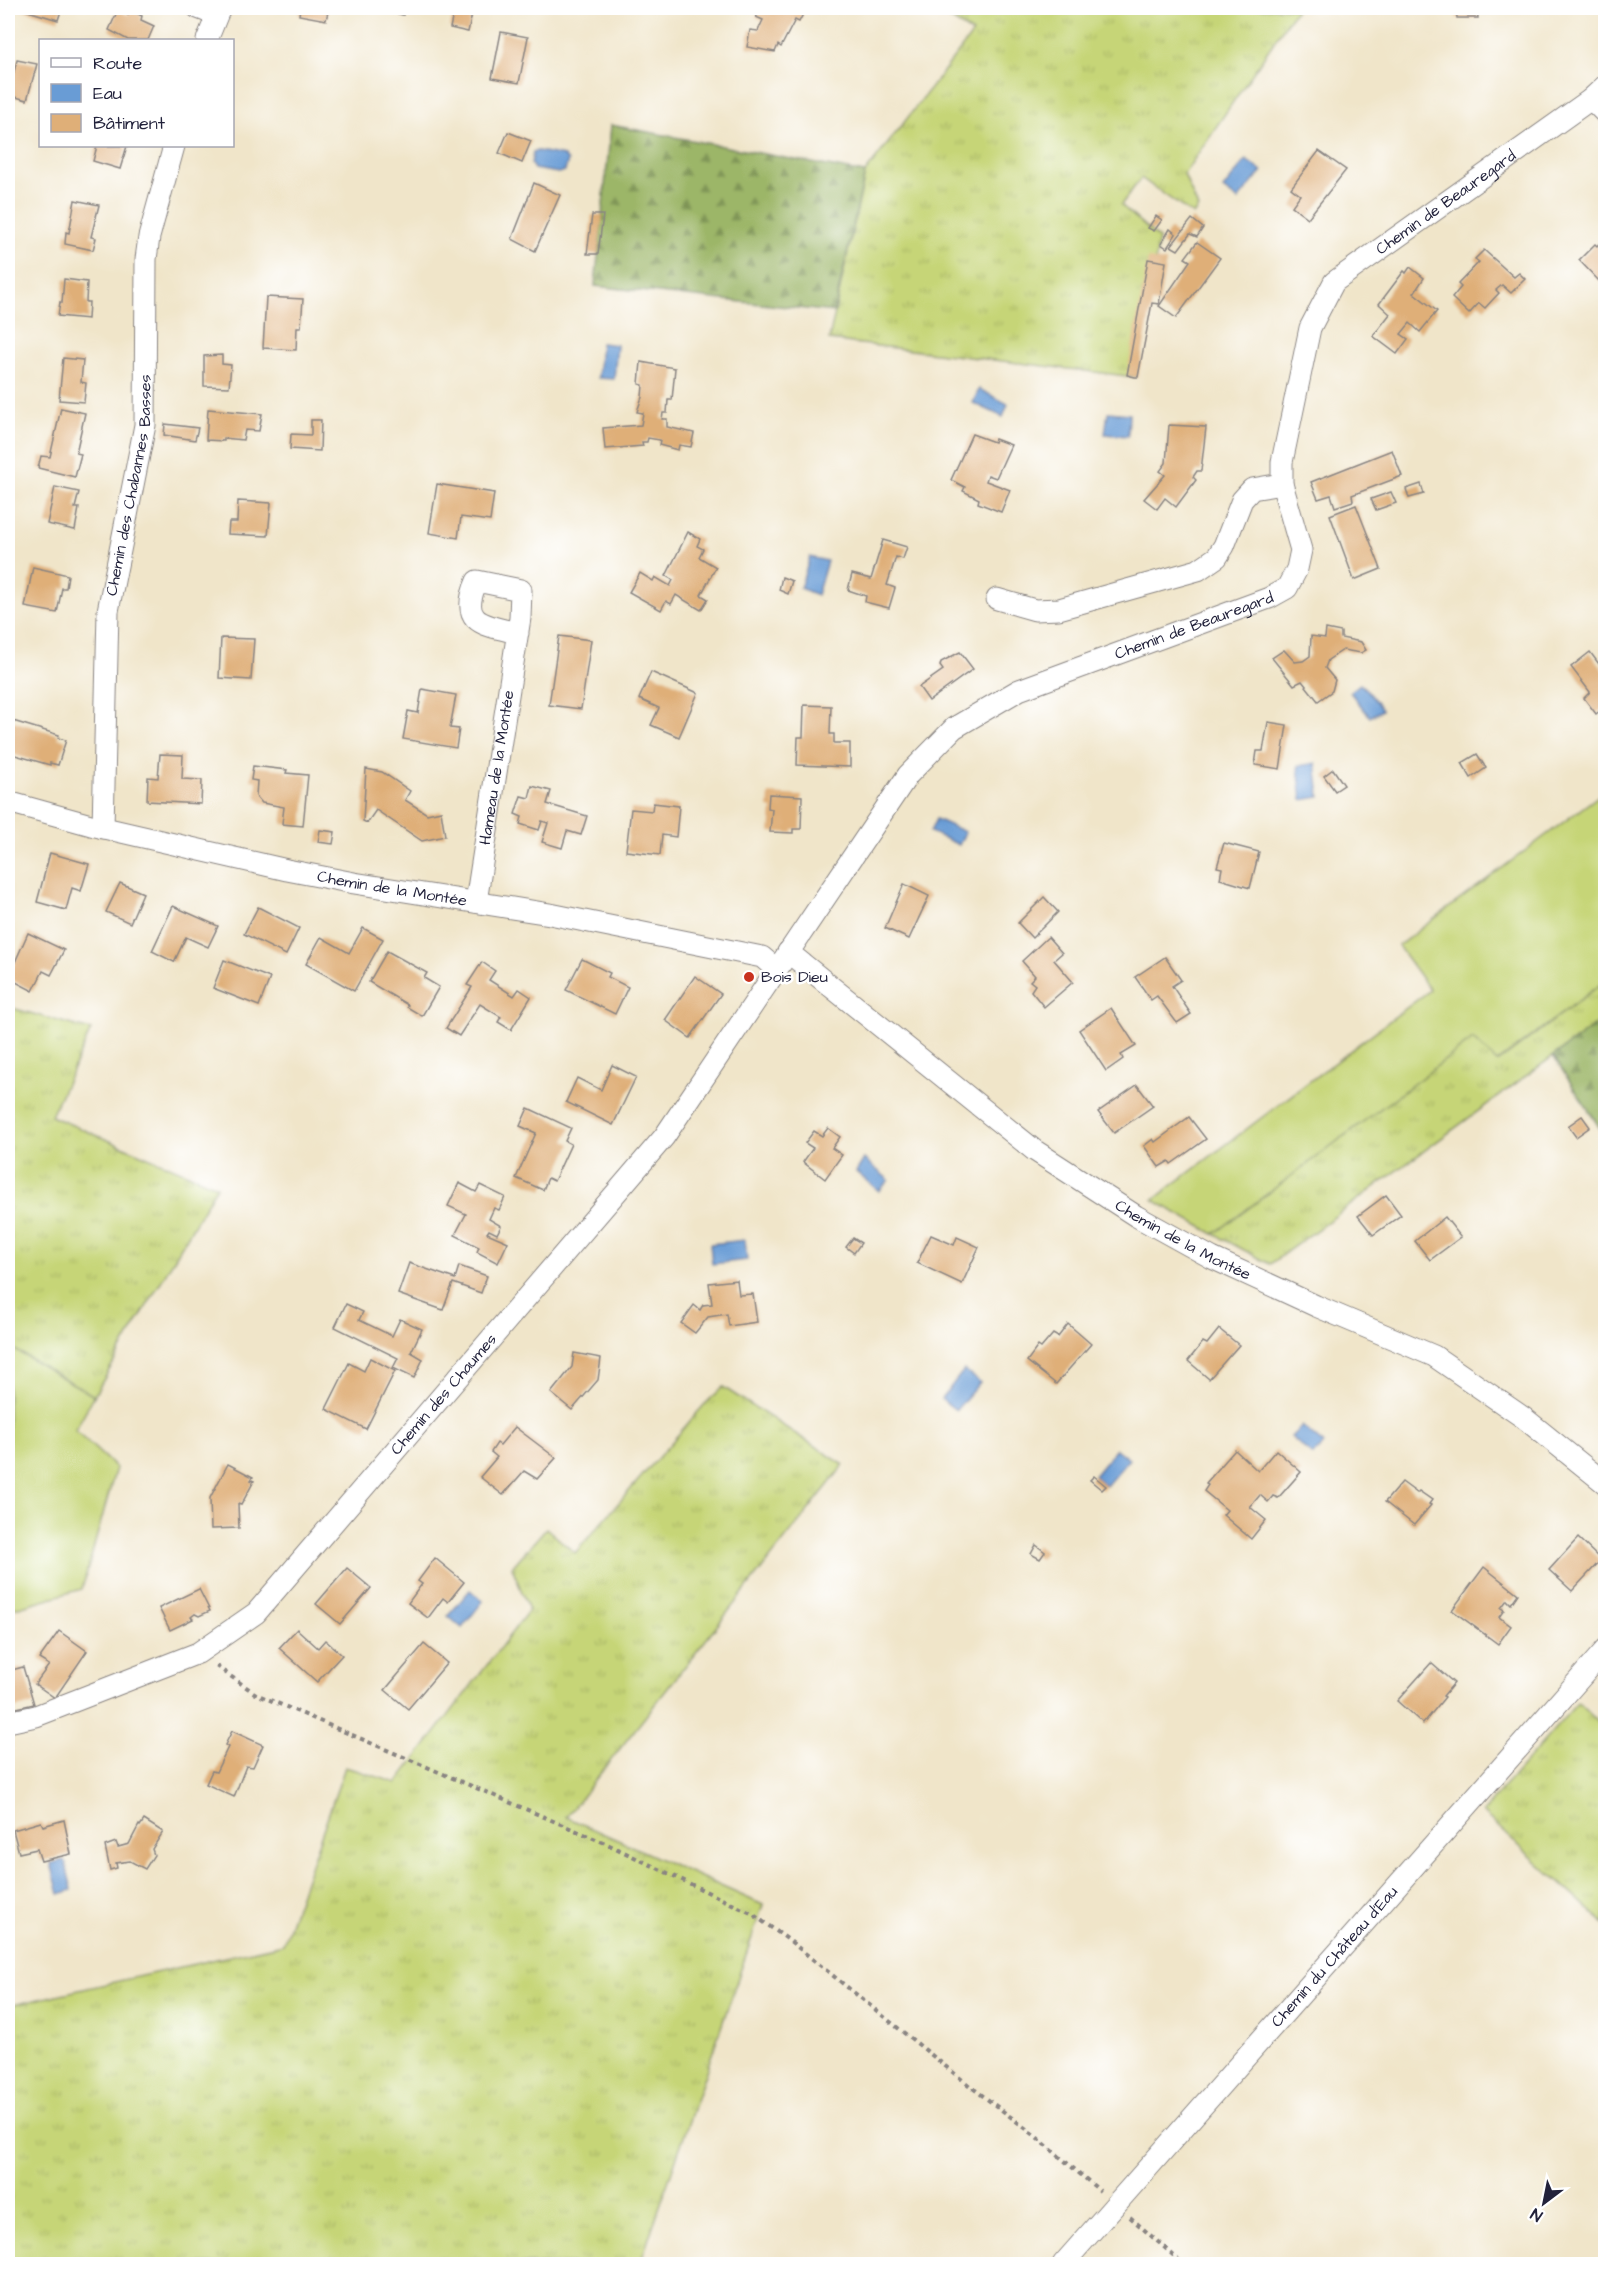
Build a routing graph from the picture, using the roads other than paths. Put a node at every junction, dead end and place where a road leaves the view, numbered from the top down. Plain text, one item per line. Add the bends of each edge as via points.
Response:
1 (211, 10) edge
2 (207, 39) edge
3 (1601, 99) edge
4 (174, 147) edge
5 (1282, 484) junction
6 (998, 599) dead end
7 (518, 633) dead end
8 (8, 802) edge
9 (103, 828) junction
10 (476, 902) junction
11 (782, 960) junction
12 (1605, 1484) edge
13 (1605, 1649) edge
14 (8, 1722) edge
15 (1063, 2265) edge

1 - 2 street
3 - 5 street, Chemin de Beauregard via 1334,282 1310,328 1282,462
4 - 9 street, Chemin des Chabannes Basses via 149,237 145,425 108,610
5 - 6 street via 1252,489 1242,500 1217,557 1198,570 1059,609 1035,610
5 - 11 street, Chemin de Beauregard via 1301,550 1287,588 1019,690 954,728 908,775
7 - 10 street, Hameau de la Montée
8 - 9 street, Chemin de la Montée
9 - 10 street, Chemin de la Montée via 286,870
10 - 11 street, Chemin de la Montée
11 - 12 street, Chemin de la Montée via 1034,1150 1136,1216 1212,1258 1434,1356 1524,1418
11 - 14 street, Chemin des Chaumes via 664,1137 256,1613 198,1653 36,1716
13 - 15 street, Chemin du Château d'Eau

